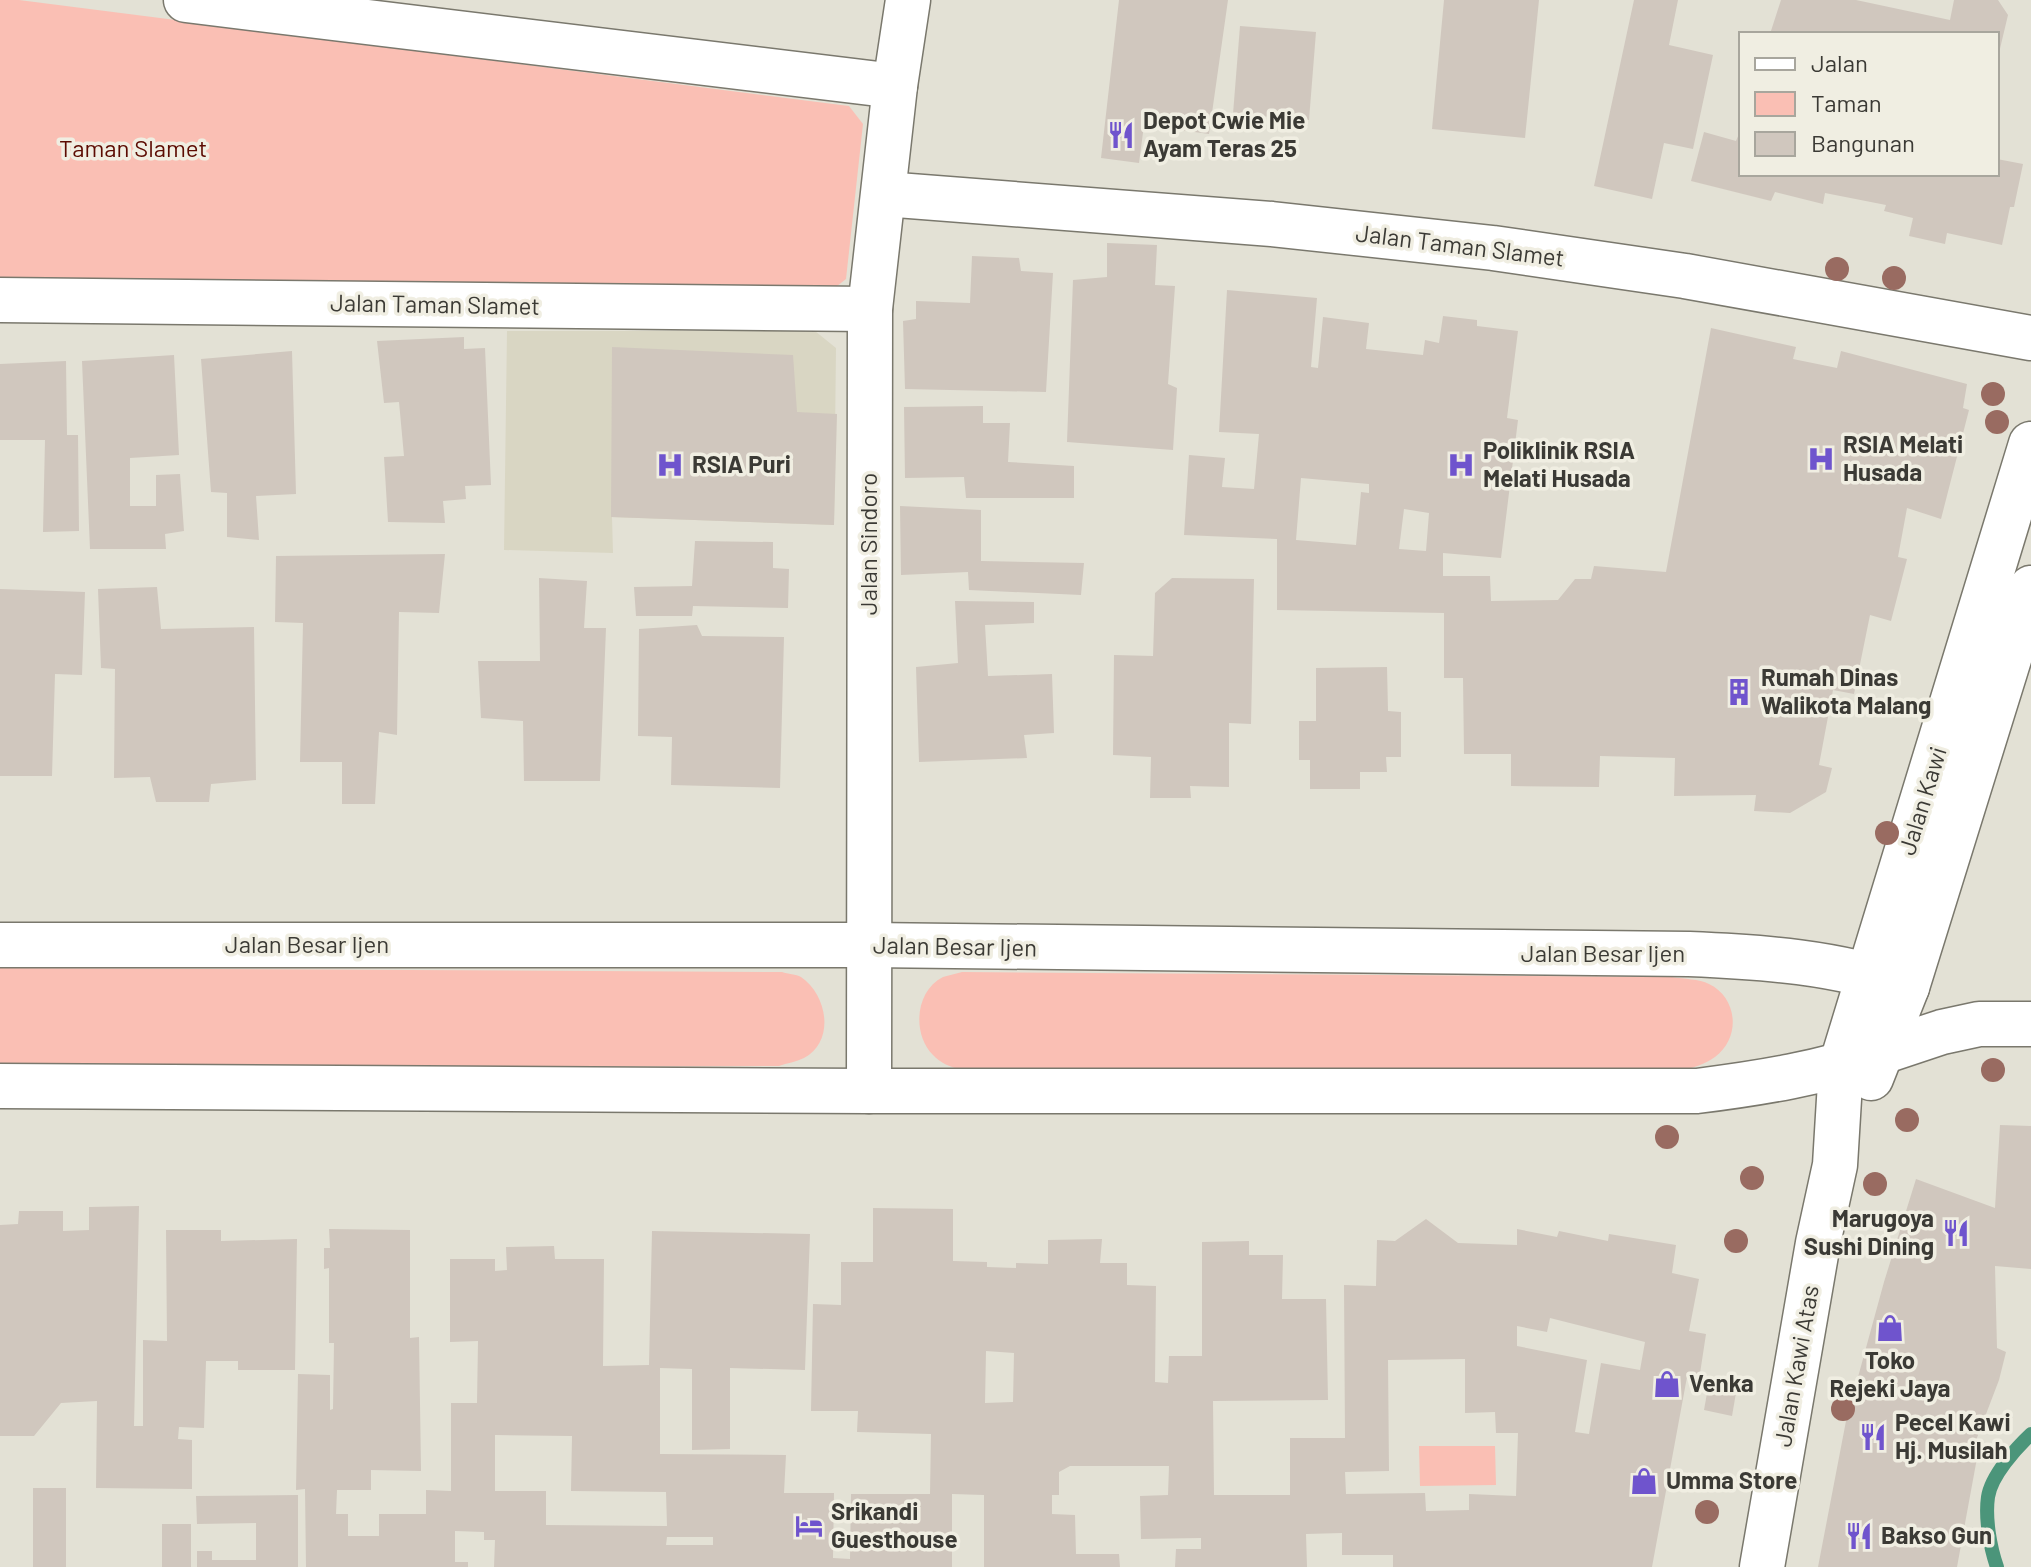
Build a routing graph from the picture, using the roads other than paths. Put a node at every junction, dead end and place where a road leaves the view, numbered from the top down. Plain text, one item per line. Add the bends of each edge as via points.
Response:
1 (186, 0) edge
2 (908, 0) edge
3 (895, 86) junction
4 (884, 194) junction
5 (0, 300) edge
6 (870, 309) junction
7 (2031, 338) edge
8 (2031, 444) edge
9 (2031, 588) edge
10 (0, 945) edge
11 (869, 945) junction
12 (1888, 980) junction
13 (1979, 1024) junction
14 (2031, 1024) edge
15 (1882, 1052) junction
16 (1841, 1066) junction
17 (0, 1086) edge
18 (869, 1091) junction
19 (1835, 1165) junction
20 (1762, 1567) edge

1 - 3 main road
2 - 3 main road, Jalan Sindoro
3 - 4 main road, Jalan Sindoro
4 - 6 main road, Jalan Sindoro
4 - 7 main road, Jalan Taman Slamet via 1272,224 1493,248 1685,276
5 - 6 main road, Jalan Taman Slamet
6 - 11 main road, Jalan Sindoro
8 - 12 main road, Jalan Kawi
9 - 12 main road, Jalan Kawi
10 - 11 main road, Jalan Besar Ijen
11 - 12 main road, Jalan Besar Ijen via 1689,954 1776,958
11 - 18 main road, Jalan Sindoro
12 - 13 main road, Jalan Besar Ijen
12 - 15 main road, Jalan Kawi
12 - 16 main road, Jalan Kawi
13 - 14 main road
13 - 15 main road
15 - 16 main road
15 - 19 main road, Jalan Kawi Atas
16 - 18 main road via 1697,1091
16 - 19 main road, Jalan Kawi Atas
17 - 18 main road
19 - 20 main road, Jalan Kawi Atas

